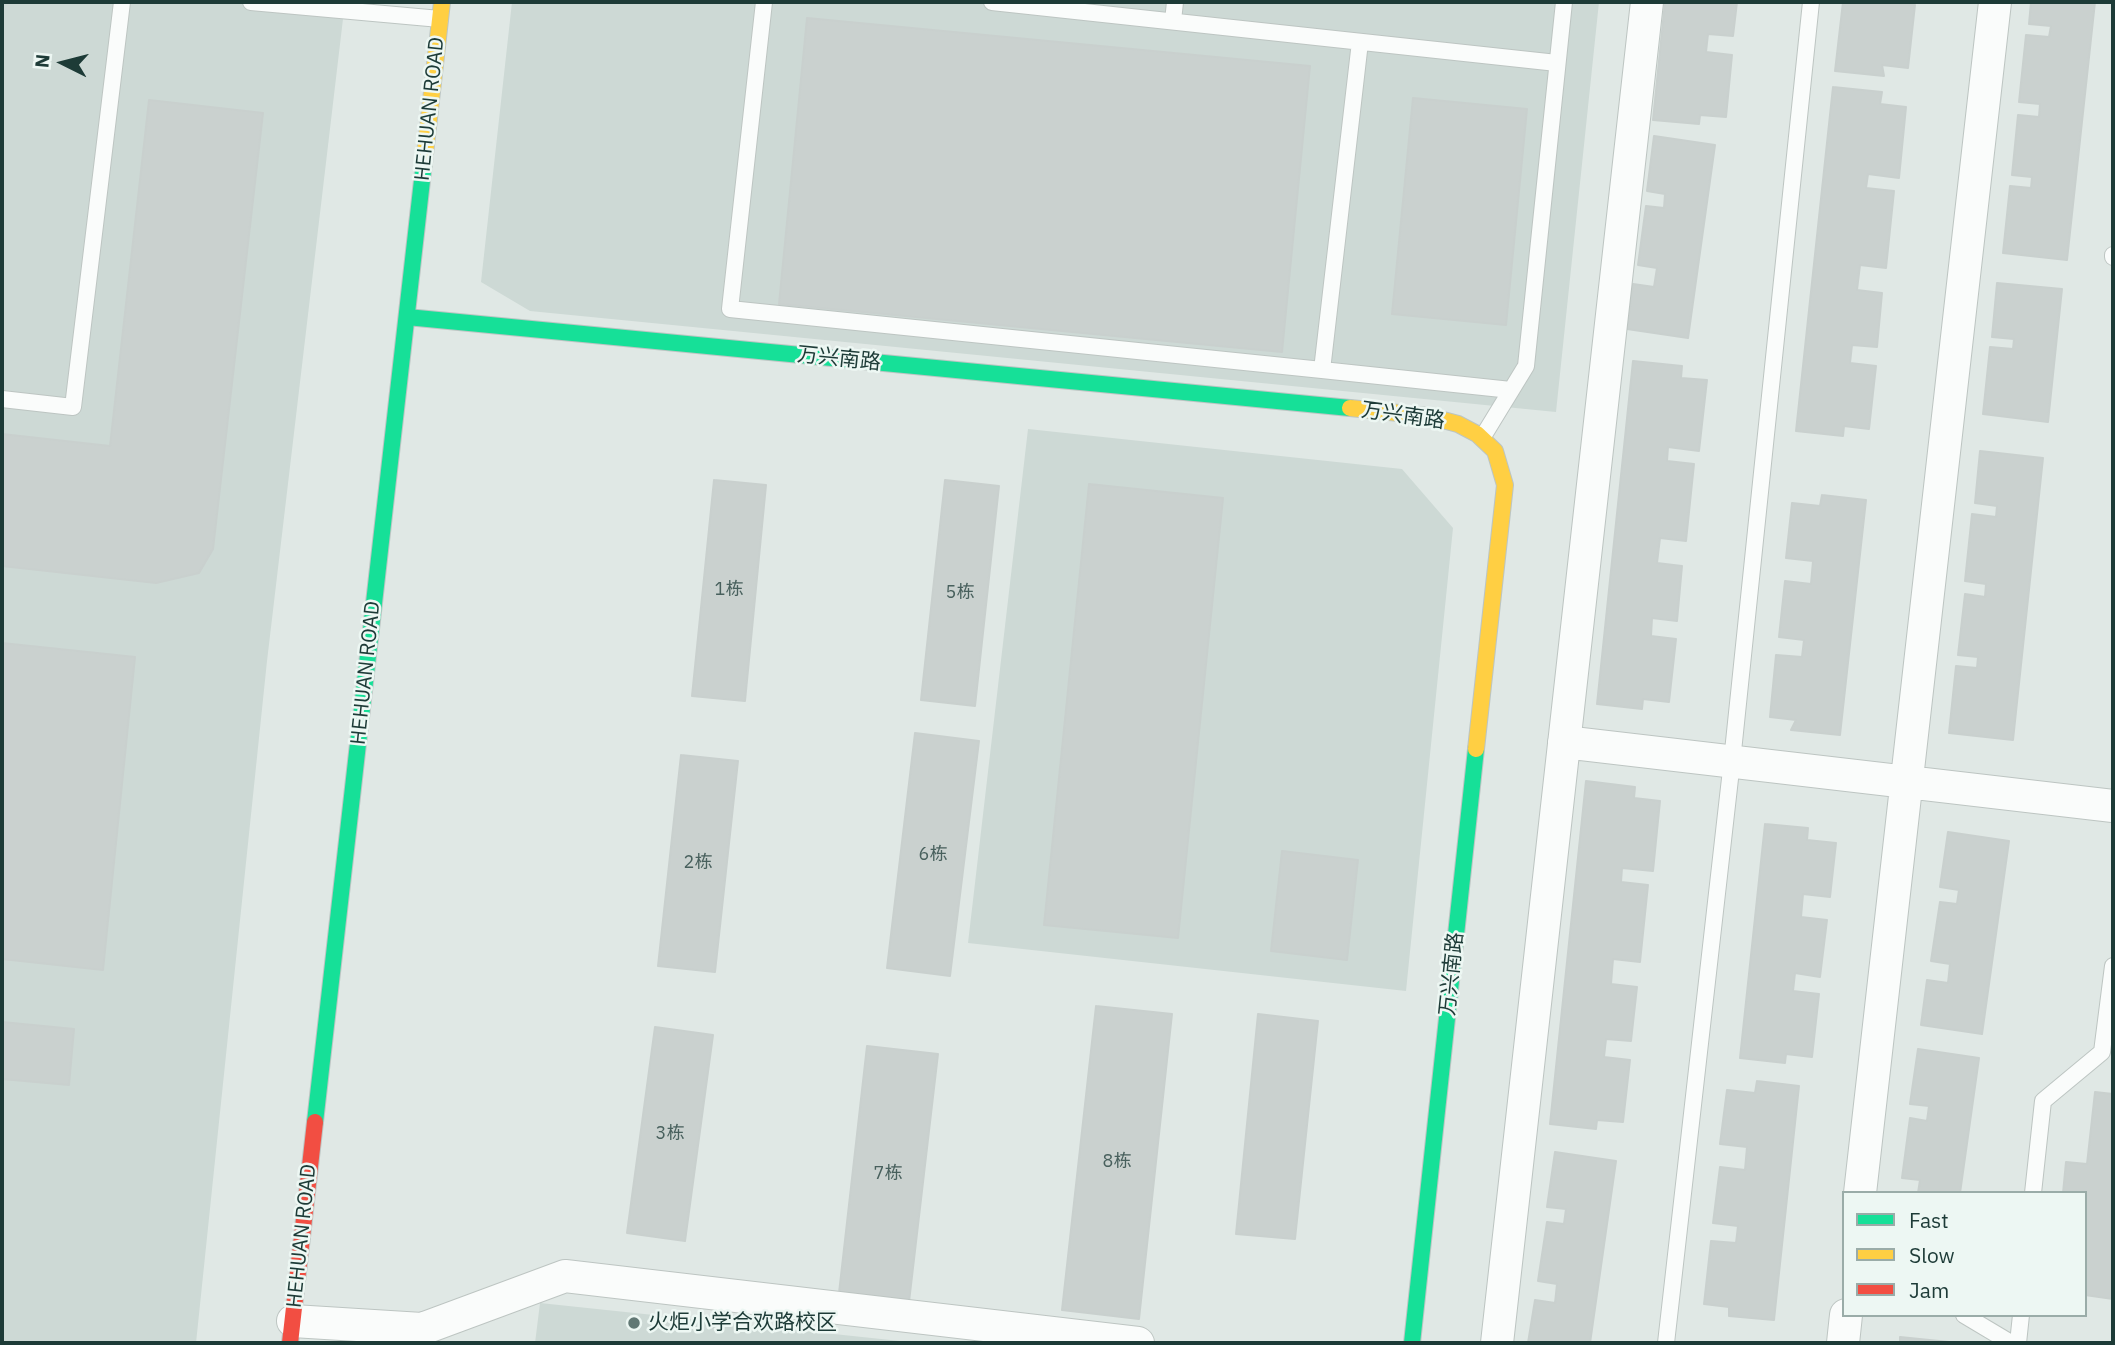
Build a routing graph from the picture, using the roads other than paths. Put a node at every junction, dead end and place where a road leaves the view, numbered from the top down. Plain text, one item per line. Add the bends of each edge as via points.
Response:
1 (122, 2) edge
2 (251, 2) edge
3 (442, 2) edge
4 (764, 2) edge
5 (992, 2) edge
6 (1175, 2) edge
7 (1564, 2) edge
8 (1647, 2) edge
9 (1811, 2) edge
10 (1995, 2) edge
11 (440, 19) junction
12 (1173, 21) junction
13 (1360, 42) junction
14 (1557, 63) junction
15 (407, 317) junction
16 (1322, 370) junction
17 (1511, 390) junction
18 (2, 399) edge
19 (1482, 438) junction
20 (1564, 742) junction
21 (1732, 761) junction
22 (1905, 782) junction
23 (2113, 806) edge
24 (2113, 966) edge
25 (1860, 1191) edge
26 (2034, 1191) edge
27 (1846, 1317) edge
28 (1967, 1317) edge
29 (2021, 1317) edge
30 (291, 1332) edge
31 (1138, 1343) edge
32 (1412, 1343) edge
33 (1497, 1343) edge
34 (1665, 1343) edge
35 (1843, 1343) edge
36 (2011, 1343) edge
37 (2018, 1343) edge

1 - 18 lane via 73,407
2 - 11 lane
3 - 11 street, HEHUAN ROAD
4 - 16 lane via 730,309
5 - 12 lane
6 - 12 lane
7 - 14 lane
8 - 20 street
9 - 21 lane
10 - 22 street
11 - 15 street, HEHUAN ROAD
12 - 13 lane
13 - 14 lane
13 - 16 lane
14 - 17 lane via 1526,366
15 - 19 street, 万兴南路 via 1428,416 1458,424
15 - 30 street, HEHUAN ROAD
16 - 17 lane
17 - 19 lane
19 - 32 street, 万兴南路 via 1495,451 1505,485
20 - 21 street
20 - 33 street
21 - 22 street
21 - 34 lane
22 - 23 street
22 - 25 street
24 - 26 lane via 2102,1052 2043,1101
27 - 35 street
28 - 36 lane
29 - 37 lane
30 - 31 street via 422,1329 565,1276

